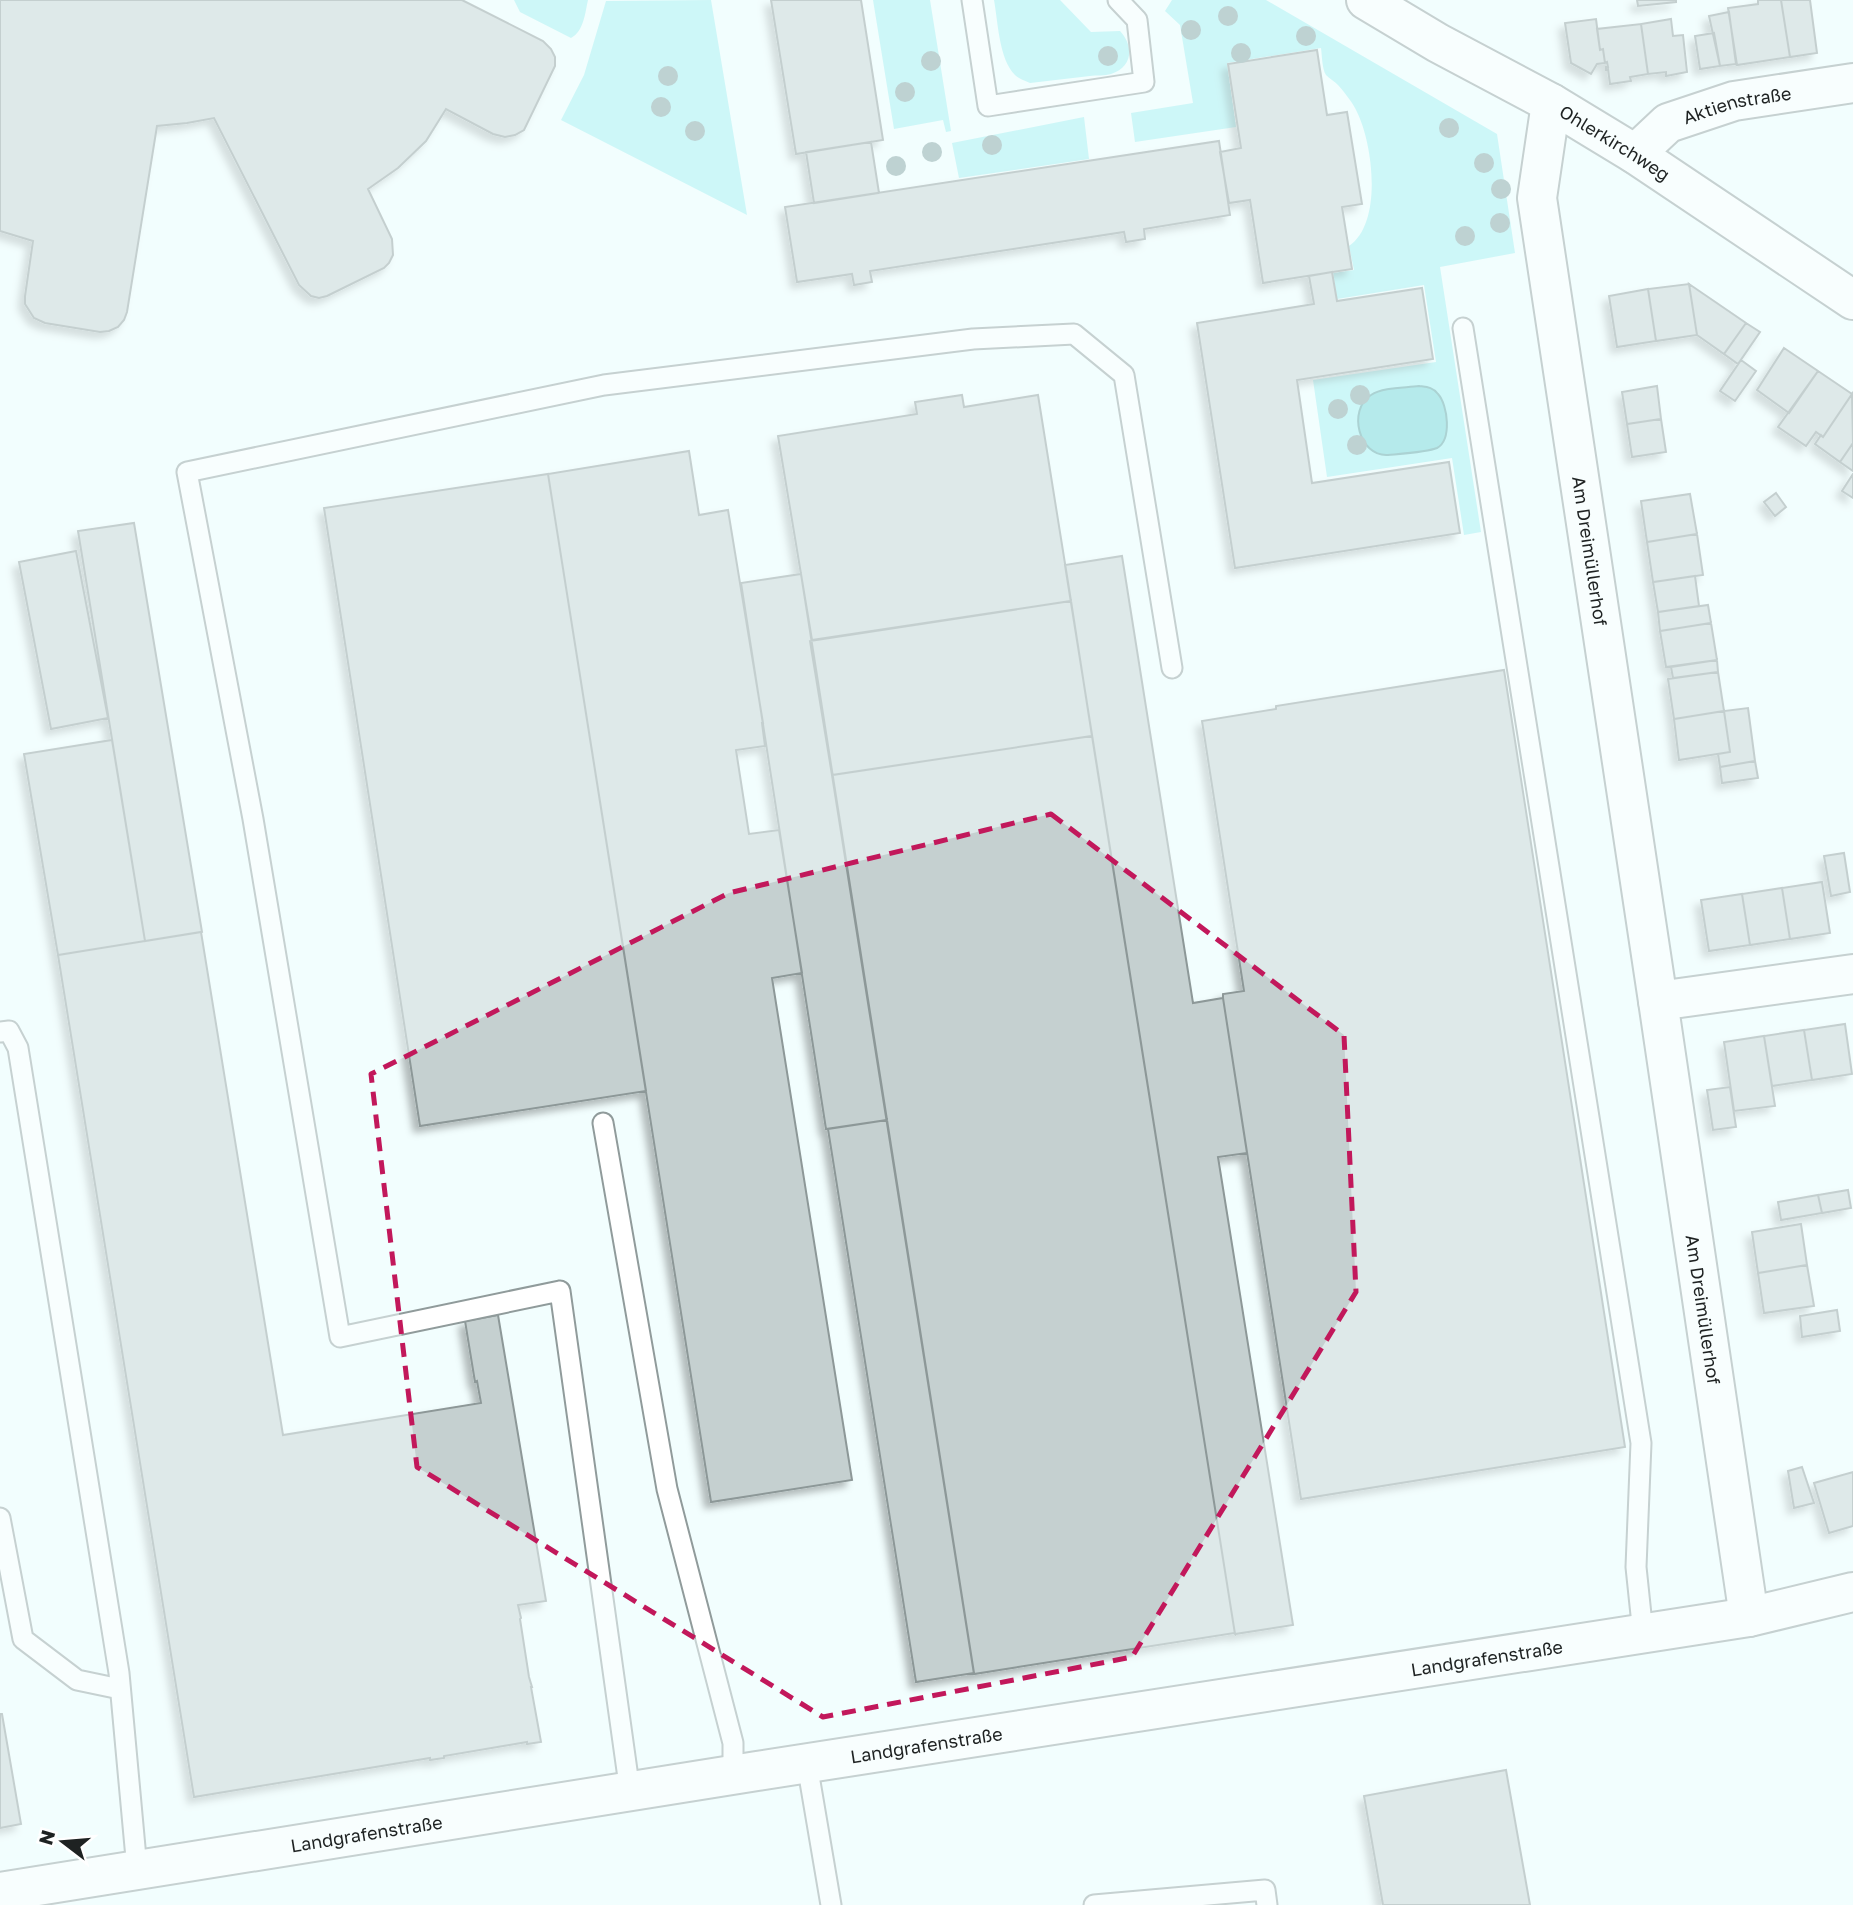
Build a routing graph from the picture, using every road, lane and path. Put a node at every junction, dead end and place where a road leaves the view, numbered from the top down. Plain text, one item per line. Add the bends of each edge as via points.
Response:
1 (972, 0) edge
2 (1118, 0) edge
3 (1366, 0) edge
4 (1853, 83) edge
5 (1551, 103) junction
6 (1635, 154) junction
7 (1853, 300) edge
8 (1463, 328) dead end
9 (1172, 668) dead end
10 (1853, 974) edge
11 (1658, 1001) junction
12 (0, 1032) edge
13 (603, 1123) dead end
14 (0, 1518) edge
15 (1853, 1592) edge
16 (1749, 1617) junction
17 (1643, 1634) junction
18 (120, 1689) junction
19 (807, 1764) junction
20 (733, 1775) junction
21 (630, 1792) junction
22 (137, 1869) junction
23 (0, 1892) edge
24 (831, 1905) edge
25 (1094, 1905) edge
26 (1266, 1905) edge

1 - 2 lane via 988,106 1144,82 1137,20
3 - 5 street, Ohlerkirchweg
4 - 6 street, Aktienstraße via 1734,101 1668,123
5 - 6 street, Ohlerkirchweg
5 - 11 street, Am Dreimüllerhof via 1537,198
6 - 7 street, Ohlerkirchweg
8 - 17 lane via 1641,1443 1636,1567
9 - 21 lane via 1124,375 1074,334 974,339 604,385 187,472 253,819 340,1337 560,1291
10 - 11 street
11 - 16 street, Am Dreimüllerhof
12 - 18 lane via 9,1031 18,1048
13 - 20 lane via 667,1489 733,1743
14 - 18 lane via 23,1639 77,1680
15 - 16 street, Landgrafenstraße
16 - 17 street, Landgrafenstraße
17 - 19 street, Landgrafenstraße
18 - 22 lane
19 - 20 street, Landgrafenstraße
19 - 24 lane
20 - 21 street, Landgrafenstraße
21 - 22 street, Landgrafenstraße
22 - 23 street, Landgrafenstraße
25 - 26 lane via 1265,1890

